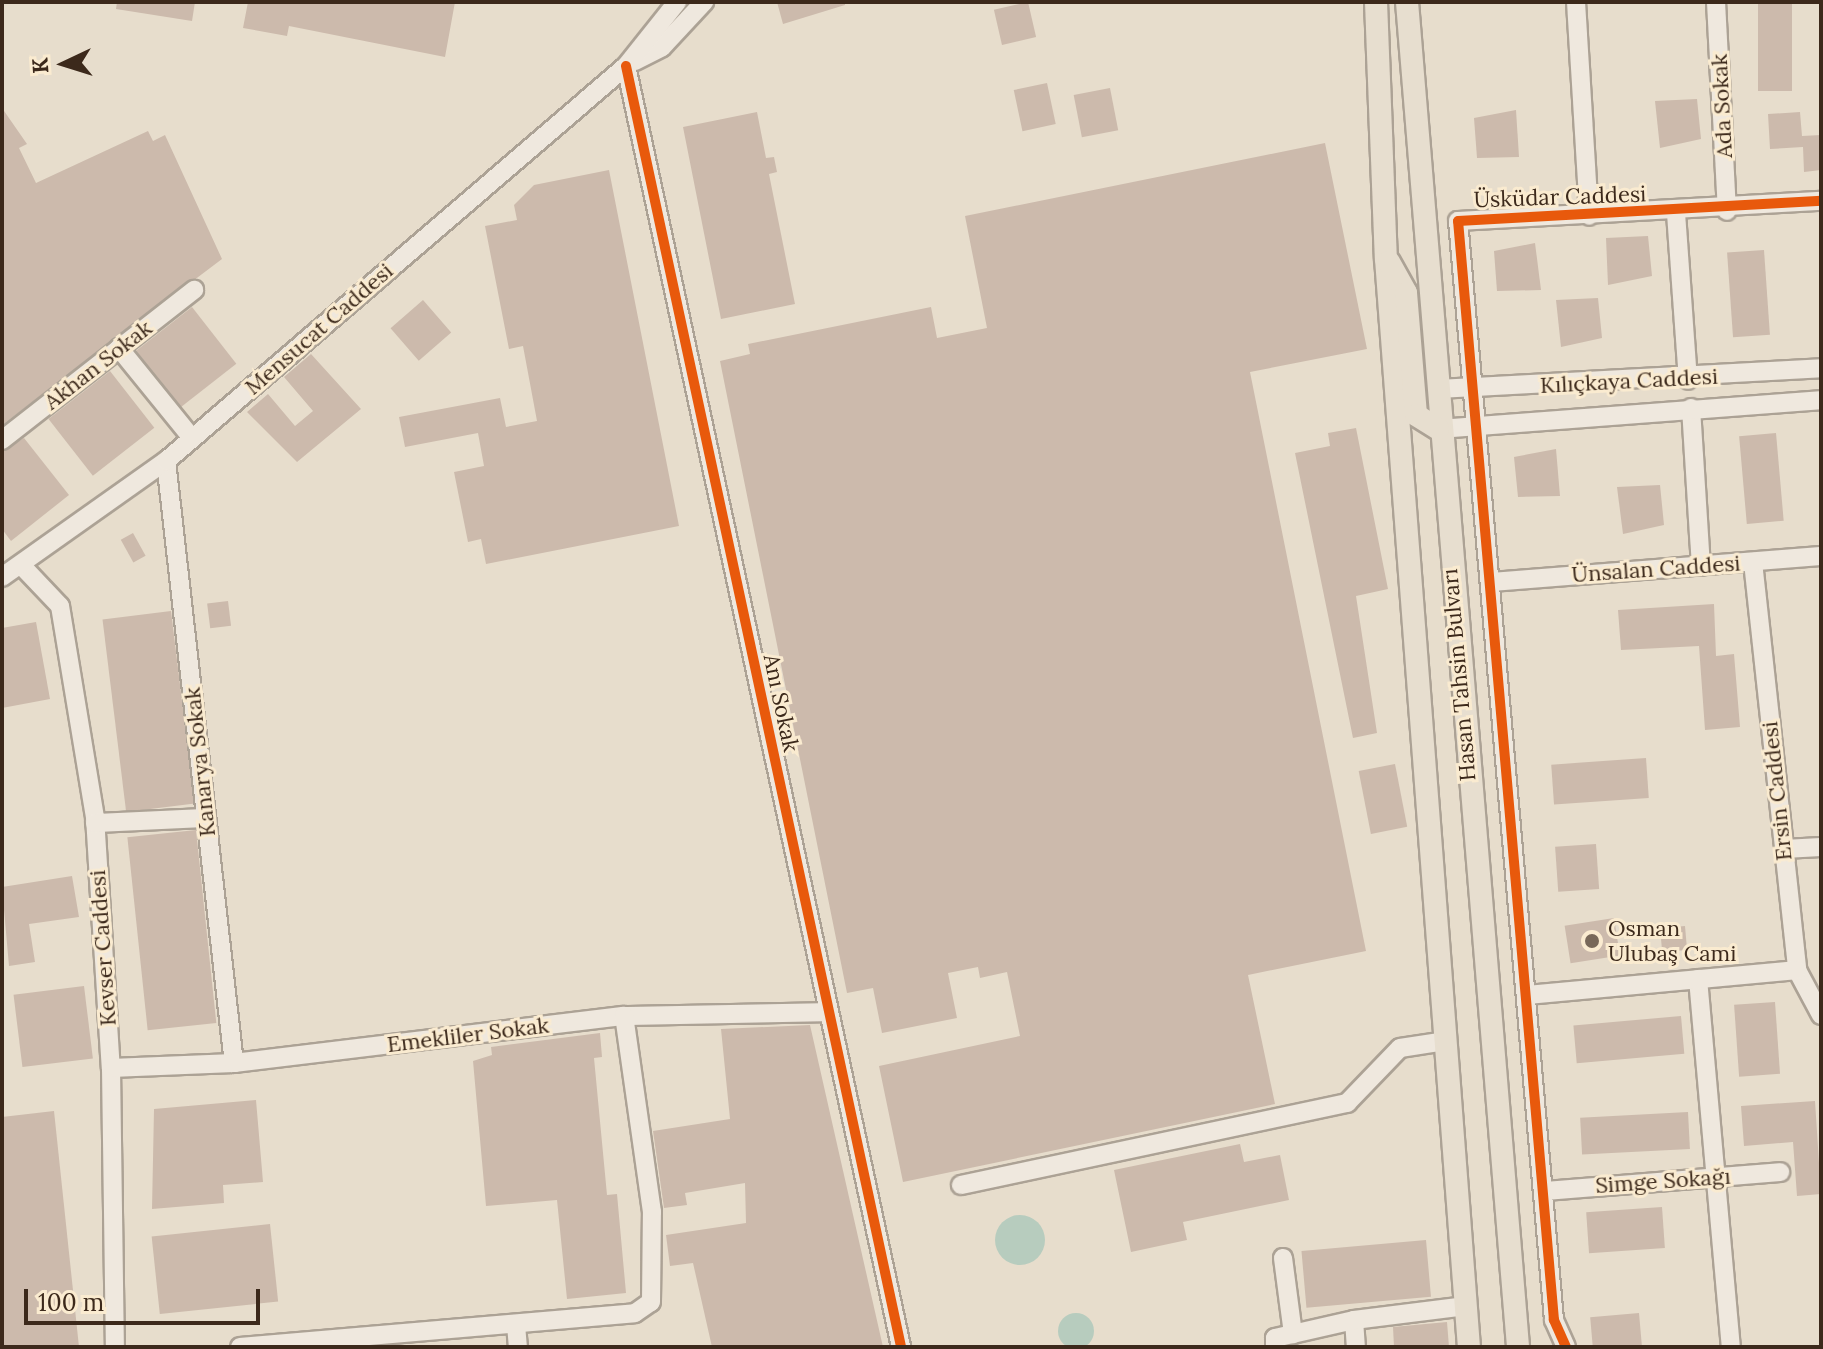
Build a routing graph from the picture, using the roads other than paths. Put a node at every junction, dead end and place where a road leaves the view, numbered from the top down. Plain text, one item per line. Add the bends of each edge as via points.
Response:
1 (677, 2) edge
2 (704, 2) edge
3 (1376, 2) edge
4 (1407, 2) edge
5 (1576, 2) edge
6 (1716, 2) edge
7 (626, 66) junction
8 (1821, 201) edge
9 (1727, 211) junction
10 (1676, 213) junction
11 (1589, 216) junction
12 (1386, 259) junction
13 (194, 290) dead end
14 (119, 348) junction
15 (1821, 368) edge
16 (1688, 380) junction
17 (1474, 388) junction
18 (1438, 389) junction
19 (1821, 400) edge
20 (1691, 408) junction
21 (1477, 426) junction
22 (1438, 429) junction
23 (192, 438) junction
24 (2, 440) edge
25 (166, 461) junction
26 (1821, 556) edge
27 (1753, 562) junction
28 (22, 566) junction
29 (1701, 566) junction
30 (2, 577) edge
31 (1491, 582) junction
32 (206, 818) junction
33 (95, 823) junction
34 (1821, 847) edge
35 (1784, 849) junction
36 (1797, 970) junction
37 (1698, 979) junction
38 (1528, 995) junction
39 (825, 1012) junction
40 (1821, 1015) edge
41 (624, 1016) junction
42 (1446, 1041) junction
43 (234, 1063) junction
44 (111, 1068) junction
45 (1780, 1172) dead end
46 (1716, 1177) junction
47 (961, 1185) dead end
48 (1545, 1191) junction
49 (1283, 1258) dead end
50 (1466, 1306) junction
51 (1354, 1320) junction
52 (516, 1325) junction
53 (1293, 1334) junction
54 (386, 1339) edge
55 (115, 1347) edge
56 (240, 1347) edge
57 (518, 1347) edge
58 (901, 1347) edge
59 (1275, 1347) edge
60 (1356, 1347) edge
61 (1469, 1347) edge
62 (1518, 1347) edge
63 (1566, 1347) edge
64 (1731, 1347) edge

1 - 7 street, Mensucat Caddesi
2 - 7 street, Mensucat Caddesi via 662,47
3 - 12 main road, Hasan Tahsin Bulvarı
4 - 18 main road, Hasan Tahsin Bulvarı
5 - 11 street
6 - 9 street, Ada Sokak
7 - 23 street, Mensucat Caddesi
7 - 39 street, Anı Sokak
8 - 9 street, Üsküdar Caddesi
9 - 10 street, Üsküdar Caddesi
10 - 11 street, Üsküdar Caddesi
10 - 16 street
11 - 17 street, Üsküdar Caddesi via 1458,221
12 - 22 main road via 1406,293 1416,415
12 - 42 main road, Hasan Tahsin Bulvarı
13 - 14 street, Akhan Sokak
14 - 23 street
14 - 24 street, Akhan Sokak
15 - 16 street, Kılıçkaya Caddesi
16 - 17 street, Kılıçkaya Caddesi
17 - 18 street, Kılıçkaya Caddesi
17 - 21 street, Üsküdar Caddesi
18 - 22 main road, Hasan Tahsin Bulvarı
19 - 20 street, Kılıçkaya Caddesi
20 - 21 street, Kılıçkaya Caddesi
20 - 29 street
21 - 22 street, Kılıçkaya Caddesi
21 - 31 street, Üsküdar Caddesi
22 - 62 main road, Hasan Tahsin Bulvarı
23 - 25 street, Mensucat Caddesi
25 - 28 street, Mensucat Caddesi
25 - 32 street, Kanarya Sokak
26 - 27 street, Ünsalan Caddesi
27 - 29 street, Ünsalan Caddesi
27 - 35 street, Ersin Caddesi
28 - 30 street, Mensucat Caddesi
28 - 33 street, Kevser Caddesi via 60,606
29 - 31 street, Ünsalan Caddesi
31 - 38 street, Üsküdar Caddesi
32 - 33 street
32 - 43 street, Kanarya Sokak
33 - 44 street, Kevser Caddesi
34 - 35 street
35 - 36 street, Ersin Caddesi
36 - 37 street
36 - 40 street, Ersin Caddesi
37 - 38 street
37 - 46 street
38 - 48 street, Üsküdar Caddesi
39 - 41 street, Emekliler Sokak
39 - 58 street, Anı Sokak
41 - 43 street, Emekliler Sokak
41 - 52 street via 652,1212 651,1302 635,1313
42 - 47 street via 1400,1048 1347,1103
42 - 50 main road, Hasan Tahsin Bulvarı
43 - 44 street, Emekliler Sokak
44 - 55 street, Kevser Caddesi
45 - 46 street, Simge Sokağı
46 - 48 street, Simge Sokağı
46 - 64 street
48 - 63 street, Üsküdar Caddesi via 1554,1320
49 - 53 street
50 - 51 street
50 - 61 main road, Hasan Tahsin Bulvarı
51 - 53 street
51 - 60 street
52 - 54 street
52 - 57 street
53 - 59 street via 1275,1338
54 - 56 street

